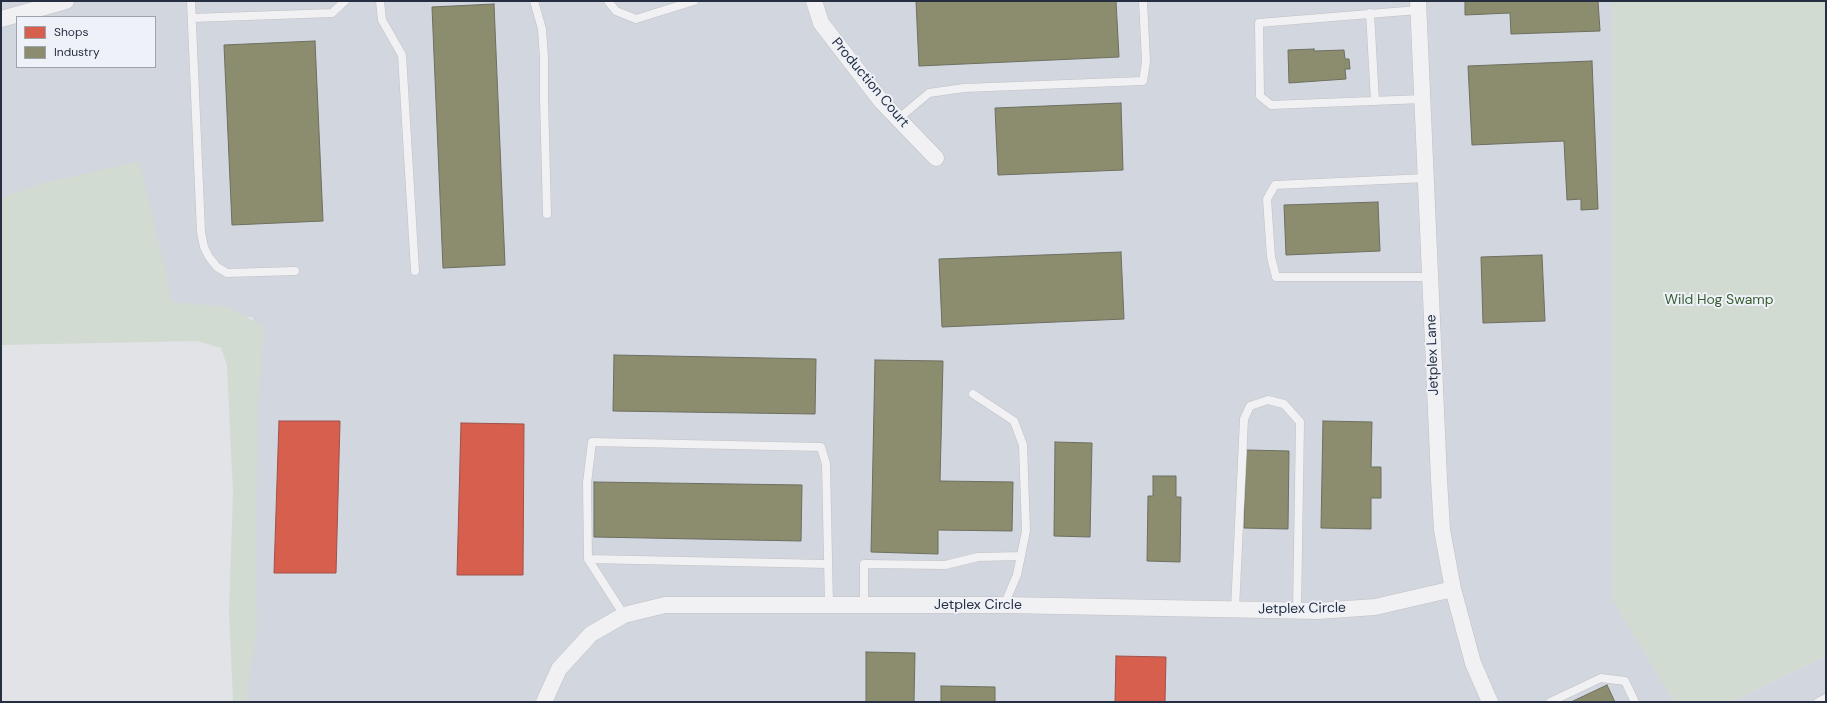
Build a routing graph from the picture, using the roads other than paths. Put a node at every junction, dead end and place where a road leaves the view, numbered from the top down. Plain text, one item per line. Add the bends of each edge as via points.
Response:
1 (66, 1) edge
2 (191, 1) edge
3 (345, 1) edge
4 (380, 1) edge
5 (534, 1) edge
6 (608, 1) edge
7 (694, 1) edge
8 (814, 1) edge
9 (1143, 1) edge
10 (1418, 5) edge
11 (1370, 13) junction
12 (192, 18) junction
13 (1, 19) edge
14 (1422, 99) junction
15 (1375, 101) junction
16 (898, 119) junction
17 (936, 158) dead end
18 (1426, 178) junction
19 (547, 214) dead end
20 (296, 271) dead end
21 (415, 271) dead end
22 (1430, 277) junction
23 (973, 394) dead end
24 (1021, 556) junction
25 (588, 559) junction
26 (827, 564) junction
27 (1452, 589) junction
28 (829, 605) junction
29 (864, 605) junction
30 (1004, 605) junction
31 (1235, 609) junction
32 (1298, 610) junction
33 (624, 615) junction
34 (1826, 698) edge
35 (544, 702) edge
36 (1490, 702) edge
37 (1550, 702) edge
38 (1635, 702) edge
39 (1818, 702) edge

1 - 13 street
2 - 12 lane
3 - 12 lane via 332,13
4 - 21 lane via 382,20 402,55
5 - 19 lane via 542,29 544,58
6 - 7 lane via 616,11 636,19
8 - 16 street, Production Court via 821,24
9 - 16 lane via 1146,62 1143,81 964,88 929,93
10 - 11 lane
10 - 14 street, Jetplex Lane
11 - 15 lane
11 - 15 lane via 1259,23 1260,96 1271,106
12 - 20 lane via 201,232 204,247 217,267 227,273
14 - 15 lane
14 - 18 street, Jetplex Lane
16 - 17 street, Production Court
18 - 22 street, Jetplex Lane
18 - 22 lane via 1275,186 1267,199 1271,257 1276,277
22 - 27 street, Jetplex Lane via 1441,516
23 - 24 lane via 1014,421 1023,445 1026,531
24 - 29 lane via 978,557 945,565 864,564
24 - 30 lane via 1017,575
25 - 26 lane
25 - 26 lane via 587,483 592,442 821,447 826,464
25 - 33 lane
26 - 28 lane
27 - 32 street, Jetplex Circle via 1376,606 1318,611
27 - 36 street, Jetplex Lane via 1473,664
28 - 29 street, Jetplex Circle
28 - 33 street, Jetplex Circle via 666,605
29 - 30 street, Jetplex Circle
30 - 31 street, Jetplex Circle
31 - 32 street, Jetplex Circle
31 - 32 lane via 1244,420 1250,406 1268,400 1284,404 1300,422
33 - 35 street, Jetplex Circle via 591,634 560,669
34 - 39 lane
37 - 38 lane via 1601,678 1625,681

